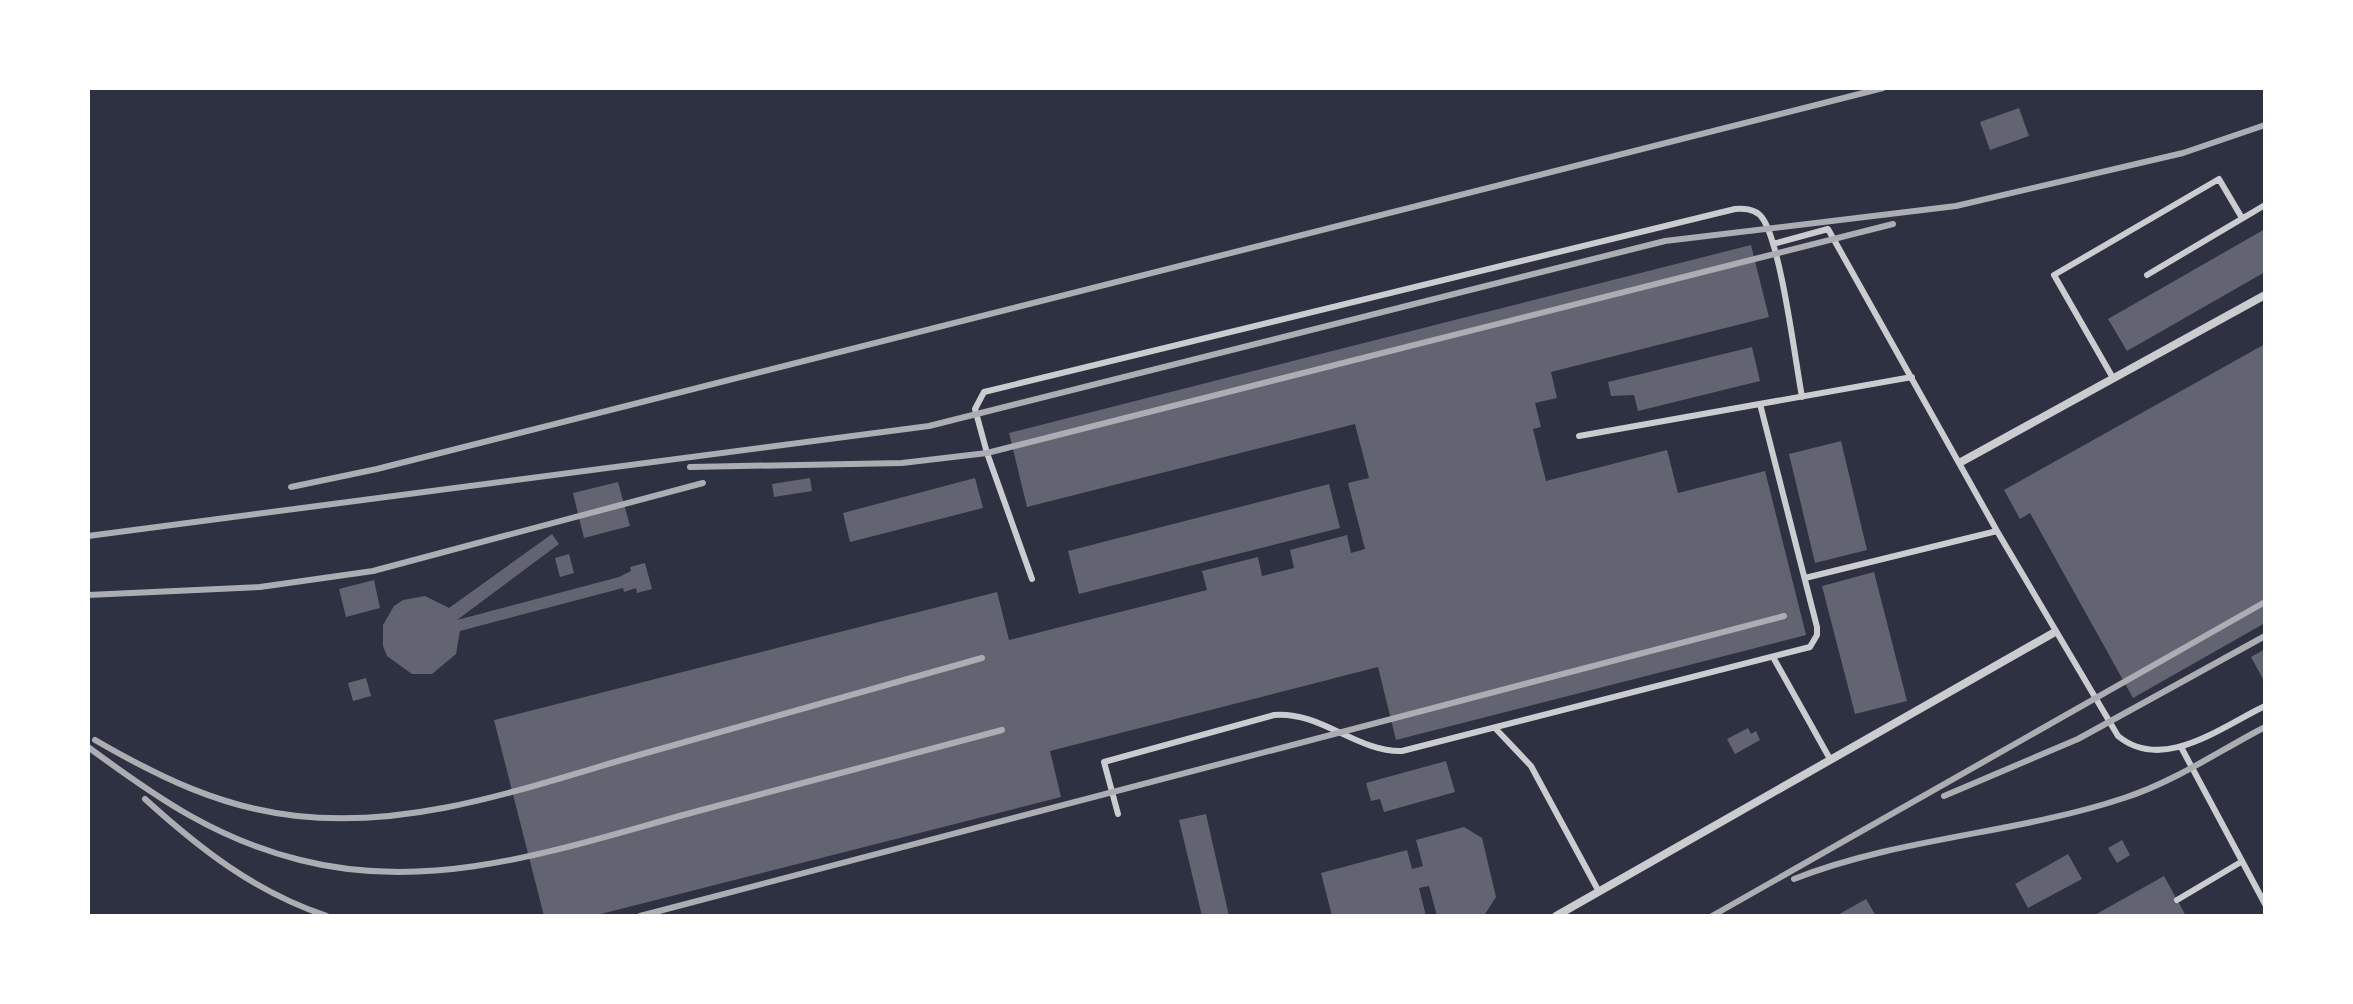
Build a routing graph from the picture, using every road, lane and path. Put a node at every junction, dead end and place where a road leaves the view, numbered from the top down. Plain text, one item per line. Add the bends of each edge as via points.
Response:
1 (2265, 205) edge
2 (2242, 218) junction
3 (1773, 244) junction
4 (2147, 275) dead end
5 (2265, 295) edge
6 (1912, 377) junction
7 (2113, 378) junction
8 (1802, 397) junction
9 (1760, 404) junction
10 (1579, 436) dead end
11 (1961, 462) junction
12 (1997, 531) junction
13 (1805, 578) junction
14 (1032, 579) dead end
15 (2055, 632) junction
16 (1773, 657) junction
17 (2265, 706) edge
18 (1495, 728) junction
19 (2181, 747) junction
20 (1830, 759) junction
21 (1118, 814) dead end
22 (2241, 862) junction
23 (1598, 890) junction
24 (2177, 900) dead end
25 (2265, 904) edge
26 (1556, 916) edge

1 - 2 lane
2 - 4 lane
2 - 7 lane via 2219,179 2054,275
3 - 6 lane via 1828,229
3 - 8 lane
3 - 14 lane via 1759,214 1735,209 984,392 975,409
5 - 7 street
6 - 8 lane
6 - 11 lane
7 - 11 street
8 - 9 lane
9 - 10 lane
9 - 13 lane
11 - 12 lane
12 - 13 lane
12 - 15 lane
13 - 16 lane via 1817,627 1815,641
15 - 19 lane via 2118,736 2145,751
15 - 20 street
16 - 18 lane
16 - 20 lane
17 - 19 lane
18 - 21 lane via 1393,751 1300,716 1274,715 1104,762
18 - 23 lane via 1531,766
19 - 22 lane
20 - 23 street
22 - 24 lane
22 - 25 lane
23 - 26 street

